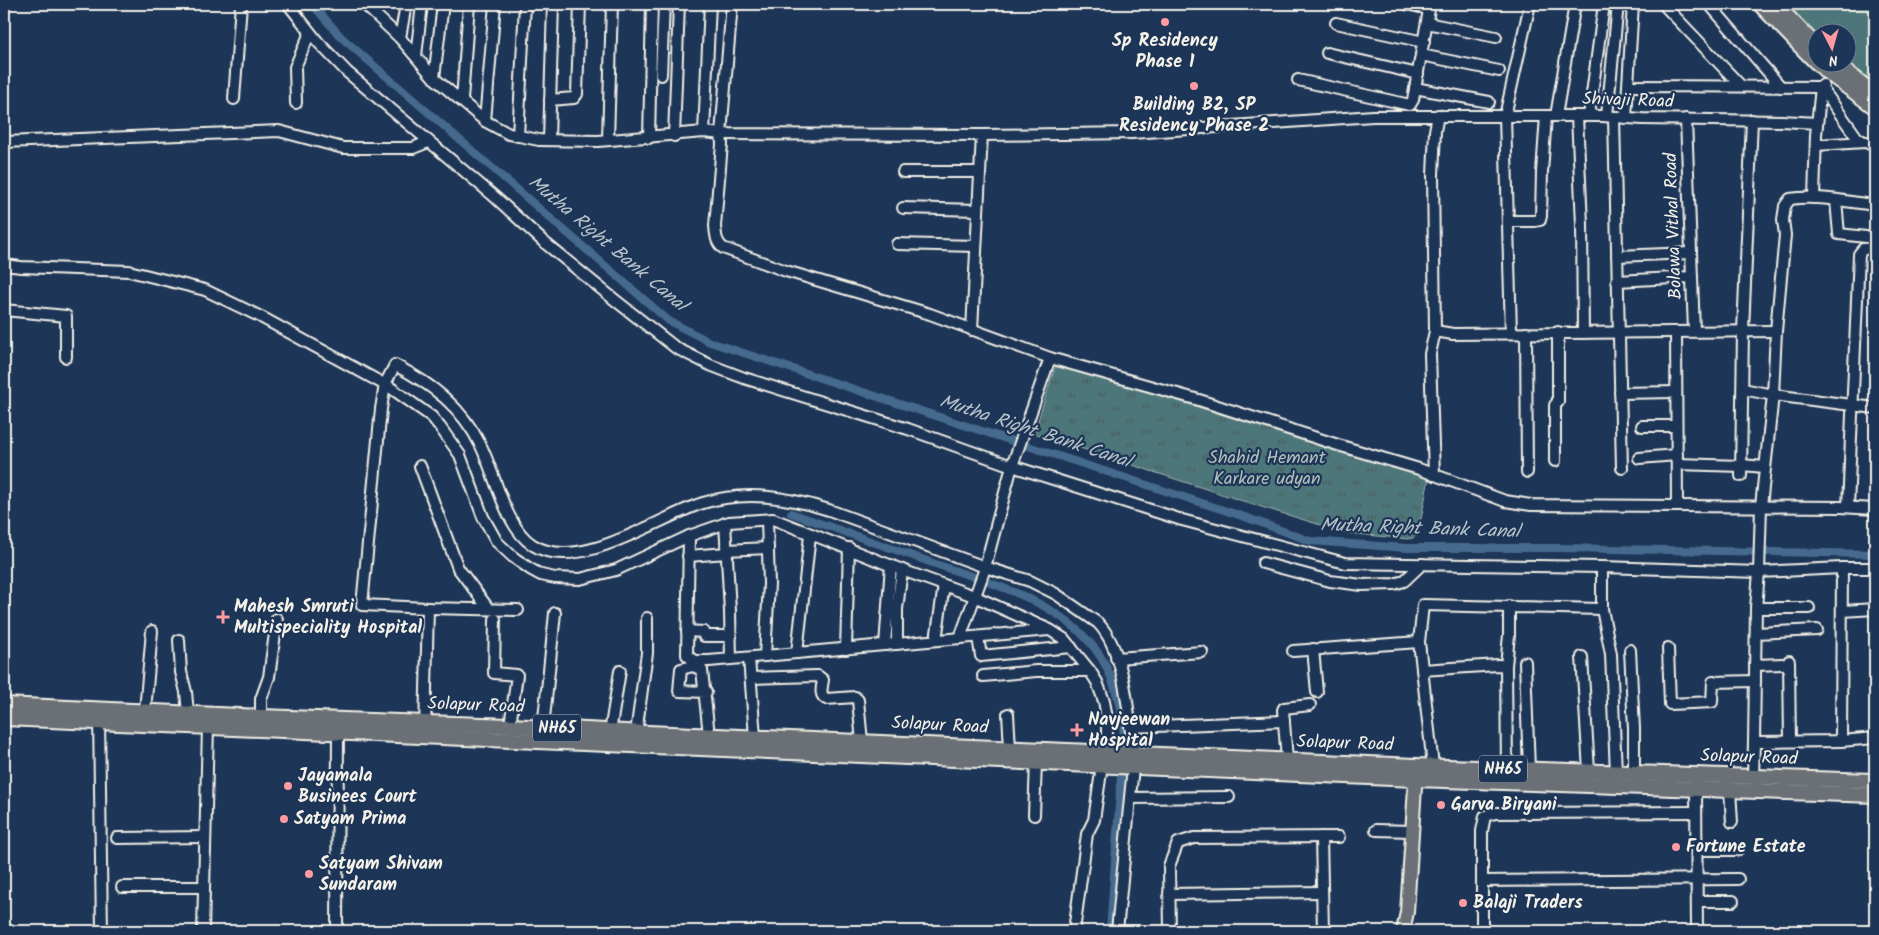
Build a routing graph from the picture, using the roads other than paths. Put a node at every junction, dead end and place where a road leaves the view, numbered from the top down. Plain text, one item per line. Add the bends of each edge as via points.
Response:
1 (242, 4) edge
2 (288, 4) edge
3 (368, 4) edge
4 (406, 4) edge
5 (422, 4) edge
6 (443, 4) edge
7 (469, 4) edge
8 (495, 4) edge
9 (525, 4) edge
10 (553, 4) edge
11 (580, 4) edge
12 (612, 4) edge
13 (652, 4) edge
14 (664, 4) edge
15 (679, 4) edge
16 (710, 4) edge
17 (732, 4) edge
18 (1406, 4) edge
19 (1530, 4) edge
20 (1575, 4) edge
21 (1604, 4) edge
22 (1618, 4) edge
23 (1633, 4) edge
24 (1663, 4) edge
25 (1709, 4) edge
26 (1760, 4) edge
27 (1775, 4) edge
28 (1430, 6) edge
29 (1336, 23) dead end
30 (1427, 23) junction
31 (310, 33) junction
32 (1806, 36) edge
33 (1496, 37) dead end
34 (400, 38) junction
35 (1424, 42) junction
36 (1806, 51) edge
37 (1327, 53) dead end
38 (1421, 55) junction
39 (416, 56) junction
40 (1499, 71) dead end
41 (1831, 72) edge
42 (1838, 72) edge
43 (1840, 72) edge
44 (1418, 74) junction
45 (661, 75) dead end
46 (434, 78) junction
47 (1298, 80) dead end
48 (1628, 86) junction
49 (1741, 86) junction
50 (1781, 87) junction
51 (1821, 87) junction
52 (1415, 88) junction
53 (1875, 94) edge
54 (234, 99) dead end
55 (462, 100) junction
56 (550, 100) junction
57 (1489, 102) dead end
58 (296, 103) dead end
59 (1875, 107) edge
60 (1438, 115) junction
61 (1505, 116) junction
62 (1551, 116) junction
63 (1577, 116) junction
64 (1589, 116) junction
65 (1610, 117) junction
66 (1626, 118) junction
67 (1686, 120) junction
68 (1752, 120) junction
69 (485, 121) junction
70 (1817, 123) junction
71 (704, 132) junction
72 (721, 134) junction
73 (982, 135) junction
74 (518, 136) junction
75 (674, 136) junction
76 (649, 138) junction
77 (549, 140) junction
78 (608, 140) junction
79 (4, 142) edge
80 (428, 142) junction
81 (1870, 144) edge
82 (1816, 145) junction
83 (903, 172) dead end
84 (980, 172) junction
85 (1814, 198) junction
86 (1836, 201) junction
87 (1875, 205) edge
88 (902, 208) dead end
89 (978, 210) junction
90 (1508, 221) junction
91 (1875, 238) edge
92 (897, 244) dead end
93 (976, 246) junction
94 (1875, 248) edge
95 (1691, 253) junction
96 (1617, 256) junction
97 (4, 265) edge
98 (1692, 277) junction
99 (1618, 281) junction
100 (4, 310) edge
101 (972, 330) junction
102 (1776, 330) junction
103 (1434, 331) junction
104 (1694, 331) junction
105 (1743, 331) junction
106 (1558, 332) junction
107 (1583, 332) junction
108 (1618, 332) junction
109 (1676, 332) junction
110 (1511, 333) junction
111 (1526, 333) junction
112 (66, 356) dead end
113 (1050, 358) junction
114 (385, 384) junction
115 (1743, 389) junction
116 (1676, 392) junction
117 (1620, 393) junction
118 (1773, 395) junction
119 (1852, 406) junction
120 (1875, 408) edge
121 (1642, 426) dead end
122 (1676, 426) junction
123 (1639, 458) dead end
124 (1677, 459) junction
125 (1555, 461) dead end
126 (1013, 463) junction
127 (420, 466) dead end
128 (1765, 467) junction
129 (1622, 468) dead end
130 (1741, 469) junction
131 (1527, 472) dead end
132 (1434, 475) junction
133 (1677, 506) junction
134 (1761, 506) junction
135 (1848, 507) junction
136 (1875, 509) edge
137 (767, 520) junction
138 (725, 523) junction
139 (810, 535) junction
140 (689, 536) junction
141 (768, 548) junction
142 (849, 548) junction
143 (726, 552) junction
144 (688, 556) junction
145 (1264, 563) dead end
146 (1422, 564) junction
147 (891, 566) junction
148 (1602, 567) junction
149 (1759, 568) junction
150 (1842, 568) junction
151 (1875, 568) edge
152 (985, 569) junction
153 (902, 570) junction
154 (944, 585) junction
155 (975, 593) junction
156 (1509, 606) junction
157 (428, 608) junction
158 (488, 608) junction
159 (1756, 608) junction
160 (1810, 608) dead end
161 (1602, 609) junction
162 (518, 610) dead end
163 (1875, 610) edge
164 (1842, 611) junction
165 (555, 613) dead end
166 (647, 618) dead end
167 (277, 619) dead end
168 (495, 619) dead end
169 (1050, 630) junction
170 (1817, 630) dead end
171 (688, 631) junction
172 (152, 632) dead end
173 (1756, 633) junction
174 (730, 636) junction
175 (978, 637) junction
176 (960, 638) junction
177 (179, 640) dead end
178 (936, 640) junction
179 (1419, 642) junction
180 (897, 644) junction
181 (885, 645) junction
182 (1071, 647) junction
183 (1668, 648) dead end
184 (846, 649) junction
185 (1313, 649) junction
186 (1630, 650) dead end
187 (1292, 651) dead end
188 (1202, 652) dead end
189 (797, 653) junction
190 (765, 656) junction
191 (1582, 657) dead end
192 (749, 658) junction
193 (1116, 658) junction
194 (731, 659) junction
195 (1525, 662) dead end
196 (1756, 665) junction
197 (1506, 666) junction
198 (1422, 670) junction
199 (620, 671) dead end
200 (1090, 671) junction
201 (983, 676) dead end
202 (751, 678) junction
203 (1755, 681) junction
204 (706, 692) dead end
205 (1317, 692) dead end
206 (4, 705) edge
207 (1310, 705) dead end
208 (146, 711) junction
209 (188, 713) junction
210 (1008, 714) dead end
211 (99, 715) junction
212 (261, 717) junction
213 (4, 718) edge
214 (1284, 721) junction
215 (510, 726) junction
216 (1130, 726) junction
217 (208, 727) junction
218 (543, 728) junction
219 (425, 730) junction
220 (338, 732) junction
221 (610, 732) junction
222 (636, 733) junction
223 (709, 735) junction
224 (755, 737) junction
225 (1875, 738) edge
226 (1790, 741) junction
227 (1840, 741) junction
228 (862, 742) junction
229 (1754, 742) junction
230 (1010, 748) junction
231 (1107, 759) junction
232 (1132, 760) junction
233 (1288, 760) junction
234 (1036, 762) junction
235 (1433, 766) junction
236 (1507, 769) junction
237 (1528, 770) junction
238 (1589, 771) junction
239 (1415, 772) junction
240 (1616, 773) junction
241 (1634, 773) junction
242 (1753, 777) junction
243 (1875, 781) edge
244 (1696, 788) junction
245 (1730, 790) junction
246 (1875, 794) edge
247 (1229, 796) dead end
248 (1130, 798) junction
249 (1696, 812) junction
250 (1034, 815) dead end
251 (1732, 822) dead end
252 (1376, 830) dead end
253 (1412, 831) junction
254 (205, 837) junction
255 (1321, 837) junction
256 (1340, 837) dead end
257 (117, 838) dead end
258 (1696, 850) junction
259 (1737, 850) dead end
260 (1697, 878) junction
261 (1738, 878) dead end
262 (1482, 881) junction
263 (122, 887) dead end
264 (204, 887) junction
265 (1322, 892) junction
266 (1169, 894) junction
267 (1697, 901) junction
268 (1733, 901) dead end
269 (102, 931) edge
270 (203, 931) edge
271 (337, 931) edge
272 (1074, 931) edge
273 (1116, 931) edge
274 (1170, 931) edge
275 (1322, 931) edge
276 (1404, 931) edge
277 (1482, 931) edge
278 (1697, 931) edge

1 - 54 street
2 - 31 street
3 - 34 street, Shivaji Road
4 - 34 street
5 - 39 street
6 - 46 street
7 - 55 street
8 - 69 street
9 - 74 street
10 - 56 street
11 - 56 street via 577,94 574,98
12 - 78 street
13 - 76 street
14 - 45 street
15 - 75 street
16 - 71 street
17 - 72 street
18 - 28 street
19 - 61 street
20 - 62 street
21 - 64 street
22 - 65 street
23 - 48 street
24 - 49 street
25 - 50 street
26 - 36 highway
27 - 32 highway
28 - 30 street
29 - 35 street
30 - 33 street
30 - 35 street
31 - 58 street via 295,67
31 - 80 street via 347,72
34 - 39 street, Shivaji Road
35 - 38 street
37 - 44 street
38 - 40 street
38 - 44 street
39 - 46 street, Shivaji Road
41 - 51 street
42 - 59 highway
43 - 53 highway
44 - 52 street
46 - 55 street, Shivaji Road
47 - 52 street via 1410,105
48 - 49 street
48 - 66 street
49 - 50 street
50 - 51 street
51 - 70 street
51 - 81 street via 1858,139
52 - 57 street
55 - 69 street, Shivaji Road
56 - 77 street
60 - 61 street, Shivaji Road
60 - 73 street, Shivaji Road via 1373,116 1132,133
60 - 103 street via 1433,175
61 - 62 street, Shivaji Road
61 - 90 street
62 - 63 street, Shivaji Road
62 - 90 street via 1542,172 1540,220
63 - 64 street, Shivaji Road
63 - 107 street
64 - 65 street, Shivaji Road
65 - 66 street, Shivaji Road
65 - 96 street
66 - 67 street, Shivaji Road
67 - 68 street, Shivaji Road
67 - 95 street, Bolawa Vithal Road
68 - 70 street, Shivaji Road
68 - 105 street
69 - 74 street, Shivaji Road
70 - 82 street
71 - 72 street, Shivaji Road
71 - 75 street, Shivaji Road
72 - 73 street, Shivaji Road
72 - 101 street via 716,237 723,248
73 - 84 street
74 - 77 street, Shivaji Road
75 - 76 street, Shivaji Road
76 - 78 street, Shivaji Road
77 - 78 street, Shivaji Road
79 - 80 street via 279,131 343,148 413,148
80 - 126 street via 545,243 676,348 744,378
81 - 82 street
82 - 85 street
83 - 84 street
84 - 89 street
85 - 86 street
85 - 102 street via 1790,199 1785,206
86 - 87 street
86 - 91 street via 1839,234
88 - 89 street
89 - 93 street
90 - 110 street
92 - 93 street
93 - 101 street
94 - 119 street via 1863,249 1859,254
95 - 96 street
95 - 98 street, Bolawa Vithal Road
96 - 99 street
97 - 114 street via 129,271 206,290
98 - 99 street
98 - 104 street, Bolawa Vithal Road
99 - 108 street
100 - 112 street via 66,316
101 - 113 street
102 - 105 street
102 - 118 street
103 - 110 street via 1453,334
103 - 132 street via 1430,354
104 - 105 street
104 - 109 street
105 - 115 street
106 - 107 street
106 - 111 street
106 - 125 street
107 - 108 street
108 - 109 street
108 - 117 street
109 - 116 street
110 - 111 street
111 - 131 street
113 - 126 street
113 - 132 street via 1198,400
114 - 140 street via 432,417 447,436 460,455 489,530 512,557 530,569 555,578 580,578 616,570
114 - 152 street via 395,365 430,384 459,413 481,445 510,518 533,545 548,551 563,554 594,550 703,504 757,496 801,501
114 - 157 street via 362,605
115 - 118 street
115 - 130 street
116 - 117 street
116 - 122 street
117 - 129 street
118 - 119 street
118 - 128 street
119 - 120 street
119 - 135 street
121 - 122 street
122 - 124 street
123 - 124 street
124 - 130 street
124 - 133 street
126 - 146 street via 1182,520 1345,563
126 - 152 street
127 - 158 street via 458,568
128 - 130 street
128 - 134 street
132 - 133 street via 1518,503
133 - 134 street
134 - 135 street
134 - 149 street
135 - 136 street
137 - 138 street
137 - 139 street via 778,521
137 - 141 street
138 - 140 street
138 - 143 street
139 - 142 street
139 - 189 street
140 - 144 street
141 - 143 street
141 - 190 street
142 - 147 street
142 - 184 street
143 - 144 street
143 - 174 street
144 - 171 street
145 - 146 street via 1330,581 1362,585 1404,581
146 - 148 street
147 - 153 street
147 - 181 street
148 - 149 street
148 - 161 street
149 - 150 street
149 - 159 street
150 - 151 street
150 - 164 street
152 - 155 street
152 - 193 street via 1043,587 1098,623
153 - 154 street
153 - 180 street
154 - 155 street
154 - 178 street
155 - 169 street
155 - 176 street
156 - 161 street
156 - 179 street via 1423,605
156 - 197 street
157 - 158 street
157 - 219 street
158 - 162 street
159 - 160 street
159 - 173 street
161 - 240 street via 1611,654
163 - 164 street
164 - 227 street
165 - 218 street
166 - 222 street via 647,653
167 - 212 street via 269,678 261,699
168 - 215 street via 494,673 517,675
169 - 175 street
169 - 182 street
170 - 173 street
171 - 174 street via 704,632 704,636
171 - 194 street via 690,659 700,662
172 - 208 street
173 - 196 street
174 - 194 street
175 - 176 street
175 - 182 street via 981,656
176 - 178 street
177 - 209 street
178 - 180 street
179 - 185 street
179 - 198 street
180 - 181 street
181 - 184 street
182 - 200 street
183 - 203 street via 1670,704 1712,702 1713,682
184 - 189 street
185 - 187 street
185 - 205 street
186 - 241 street
188 - 193 street
189 - 190 street
190 - 192 street
191 - 238 street
192 - 194 street
192 - 202 street
193 - 216 street
195 - 237 street
196 - 203 street
196 - 226 street via 1786,663
197 - 198 street
197 - 236 street
198 - 235 street
199 - 221 street
200 - 201 street via 1036,671
200 - 231 street via 1098,682 1104,701
202 - 224 street
202 - 228 street via 818,676 822,680 822,697 856,696
203 - 229 street
204 - 223 street
206 - 211 highway, Solapur Road / NH65
207 - 214 street via 1284,708
208 - 209 highway, Solapur Road / NH65
208 - 211 highway, Solapur Road / NH65
209 - 212 highway, Solapur Road / NH65
210 - 230 street
211 - 213 highway, Solapur Road / NH65
211 - 217 highway, Solapur Road / NH65
211 - 269 street
212 - 219 highway, Solapur Road / NH65
214 - 216 street
214 - 233 street
215 - 218 highway, Solapur Road / NH65
215 - 219 highway, Solapur Road / NH65
216 - 232 street
217 - 220 highway, Solapur Road / NH65
217 - 254 street
218 - 221 highway, Solapur Road / NH65
219 - 220 highway, Solapur Road / NH65
219 - 234 highway, Solapur Road / NH65
220 - 271 street
221 - 222 highway, Solapur Road / NH65
222 - 223 highway, Solapur Road / NH65
223 - 224 highway, Solapur Road / NH65
224 - 228 highway, Solapur Road / NH65
225 - 227 street
226 - 227 street
226 - 229 street
228 - 230 highway, Solapur Road / NH65
229 - 242 street
230 - 231 highway, Solapur Road / NH65
231 - 232 highway, Solapur Road / NH65
231 - 234 highway, Solapur Road / NH65
231 - 272 street via 1094,820 1087,834
232 - 233 highway, Solapur Road / NH65
232 - 239 highway, Solapur Road / NH65
232 - 248 street
233 - 239 highway, Solapur Road / NH65
234 - 250 street
235 - 236 highway, Solapur Road / NH65
235 - 239 highway, Solapur Road / NH65
236 - 237 highway, Solapur Road / NH65
237 - 238 highway, Solapur Road / NH65
238 - 240 highway, Solapur Road / NH65
239 - 244 highway, Solapur Road / NH65
239 - 253 main road
240 - 241 highway, Solapur Road / NH65
241 - 242 highway, Solapur Road / NH65
242 - 243 highway, Solapur Road / NH65
244 - 245 highway, Solapur Road / NH65
244 - 249 street
245 - 246 highway, Solapur Road / NH65
245 - 251 street
247 - 248 street
248 - 273 street
249 - 258 street
249 - 262 street via 1495,813 1485,816
252 - 253 street
253 - 276 main road
254 - 257 street
254 - 264 street
255 - 256 street
255 - 265 street
255 - 266 street via 1194,838 1178,844 1169,866
258 - 259 street
258 - 260 street
260 - 261 street
260 - 262 street
260 - 267 street
262 - 277 street
263 - 264 street
264 - 270 street
265 - 266 street
265 - 275 street
266 - 274 street
267 - 268 street
267 - 278 street

